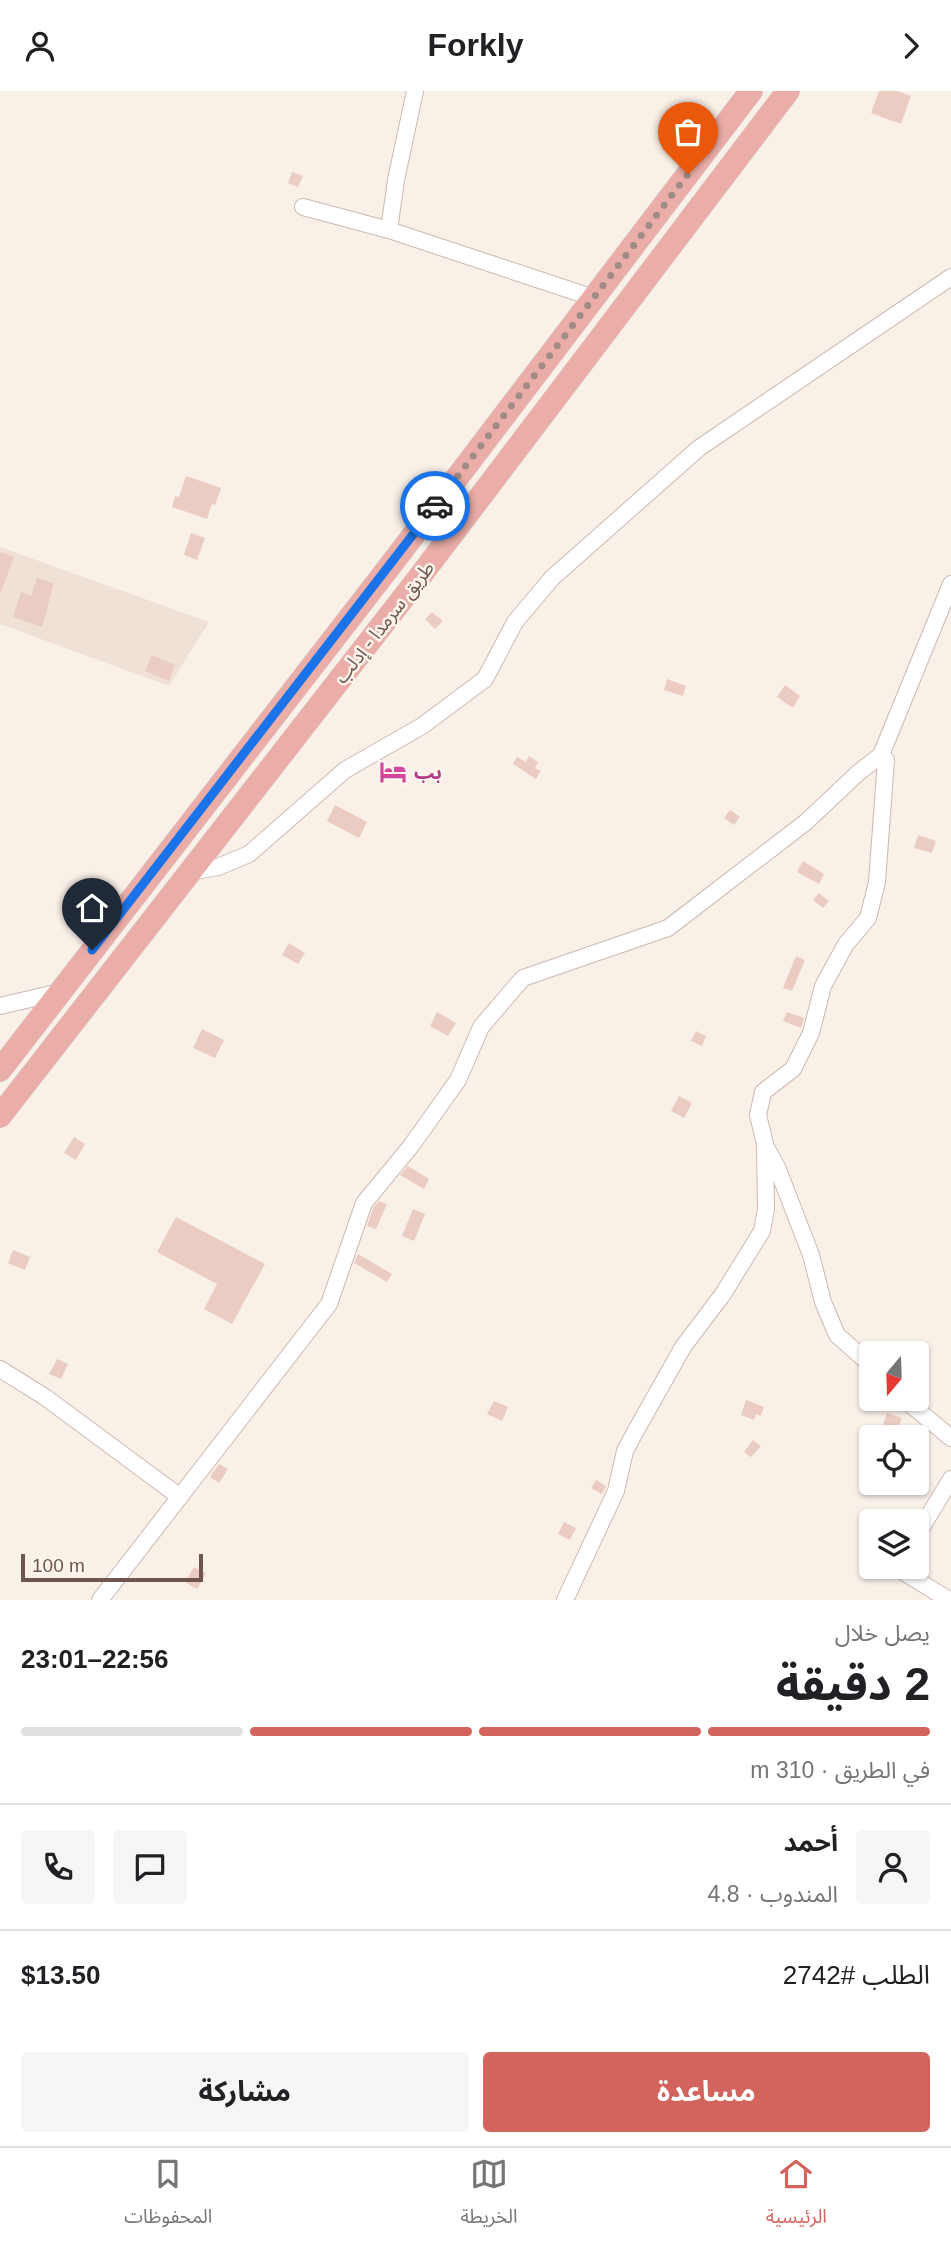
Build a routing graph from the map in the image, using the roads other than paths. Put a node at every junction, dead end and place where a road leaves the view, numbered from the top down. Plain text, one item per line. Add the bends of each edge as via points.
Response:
1 (415, 91) edge
2 (751, 91) edge
3 (788, 91) edge
4 (303, 207) dead end
5 (388, 230) junction
6 (951, 277) edge
7 (594, 298) junction
8 (393, 562) junction
9 (418, 579) junction
10 (951, 583) edge
11 (881, 755) junction
12 (190, 872) junction
13 (60, 992) junction
14 (0, 1006) edge
15 (0, 1070) edge
16 (0, 1116) edge
17 (765, 1144) junction
18 (859, 1354) edge
19 (0, 1369) edge
20 (919, 1411) edge
21 (951, 1438) edge
22 (951, 1479) edge
23 (180, 1497) junction
24 (929, 1515) edge
25 (915, 1579) edge
26 (100, 1600) edge
27 (565, 1600) edge
28 (949, 1600) edge

1 - 5 street
2 - 7 highway, طريق سرمدا - إدلب
3 - 9 highway, طريق سرمدا - إدلب
4 - 5 street
5 - 7 street
6 - 12 street via 699,448 552,578 515,622 485,679 422,726 345,769 249,854
7 - 8 highway, طريق سرمدا - إدلب
8 - 9 highway
8 - 13 highway, طريق سرمدا - إدلب
9 - 12 highway, طريق سرمدا - إدلب
10 - 11 street
11 - 17 street via 886,760 877,882 868,918 846,944 823,986 811,1033 793,1069 763,1092 758,1115
11 - 23 street via 806,822 668,928 523,978 481,1027 458,1080 364,1203 329,1304
12 - 16 highway, طريق سرمدا - إدلب
13 - 14 street
13 - 15 highway, طريق سرمدا - إدلب
17 - 18 street via 811,1255 837,1335
17 - 27 street via 762,1231 683,1347 629,1442 616,1491
19 - 23 street
20 - 21 street
22 - 24 street
23 - 26 street
25 - 28 street

